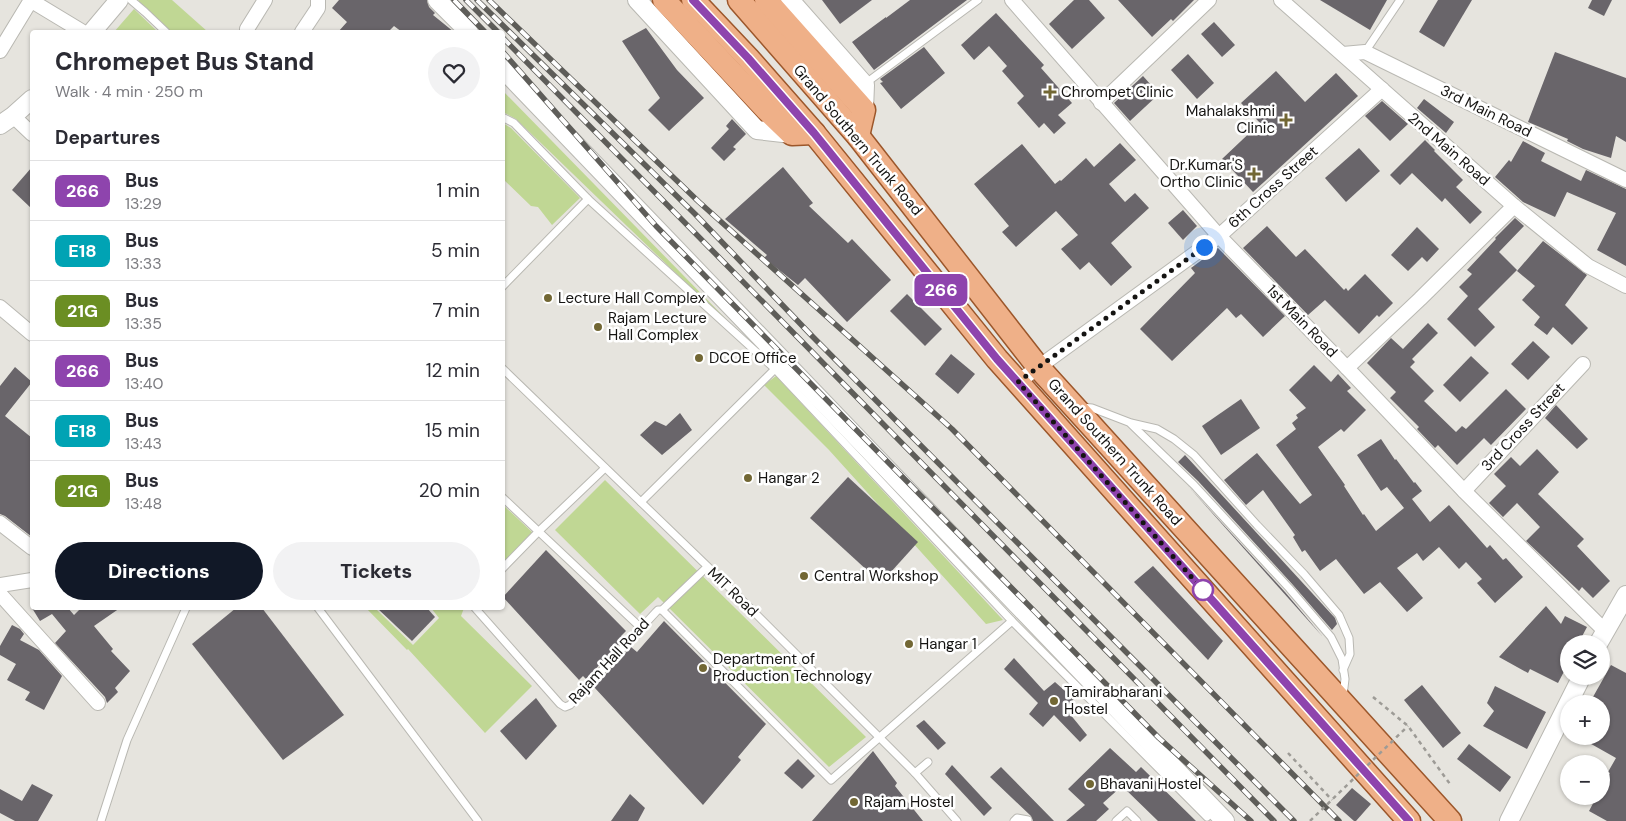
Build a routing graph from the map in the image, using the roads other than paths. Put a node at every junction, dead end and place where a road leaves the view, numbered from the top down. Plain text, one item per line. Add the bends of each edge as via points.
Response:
1 (30, 0) edge
2 (119, 0) edge
3 (131, 0) edge
4 (265, 0) edge
5 (318, 0) edge
6 (437, 0) edge
7 (637, 0) edge
8 (664, 0) edge
9 (693, 0) edge
10 (739, 0) edge
11 (766, 0) edge
12 (790, 0) edge
13 (978, 0) edge
14 (1012, 0) edge
15 (1209, 0) edge
16 (1400, 0) edge
17 (1288, 2) edge
18 (247, 29) dead end
19 (80, 30) edge
20 (94, 30) edge
21 (164, 30) edge
22 (303, 30) edge
23 (467, 30) edge
24 (0, 51) edge
25 (1366, 52) junction
26 (1343, 54) junction
27 (505, 71) edge
28 (865, 86) junction
29 (1382, 89) junction
30 (30, 101) edge
31 (1101, 103) junction
32 (864, 110) junction
33 (505, 118) edge
34 (7, 120) edge
35 (30, 133) edge
36 (803, 133) junction
37 (858, 136) junction
38 (1626, 180) edge
39 (588, 199) junction
40 (1514, 206) junction
41 (1219, 236) junction
42 (505, 284) edge
43 (1626, 286) edge
44 (0, 307) edge
45 (30, 332) edge
46 (1583, 364) dead end
47 (1039, 368) junction
48 (1347, 368) junction
49 (775, 370) junction
50 (505, 371) edge
51 (1018, 382) junction
52 (1074, 406) junction
53 (1131, 423) junction
54 (605, 468) junction
55 (1464, 491) junction
56 (505, 499) edge
57 (641, 502) junction
58 (0, 523) edge
59 (539, 531) junction
60 (30, 546) edge
61 (505, 566) edge
62 (707, 566) junction
63 (30, 580) edge
64 (0, 585) edge
65 (0, 594) edge
66 (1624, 605) edge
67 (185, 610) edge
68 (320, 610) edge
69 (477, 610) edge
70 (662, 610) junction
71 (1012, 621) junction
72 (640, 627) junction
73 (1599, 635) edge
74 (1602, 635) edge
75 (1343, 670) junction
76 (1577, 685) edge
77 (1342, 702) junction
78 (98, 703) dead end
79 (879, 736) junction
80 (928, 762) dead end
81 (916, 773) junction
82 (1213, 817) edge
83 (1028, 820) dead end
84 (101, 821) edge
85 (478, 821) edge
86 (957, 821) edge
87 (1014, 821) edge
88 (1116, 821) edge
89 (1137, 821) edge
90 (1409, 821) edge
91 (1450, 821) edge
92 (1509, 821) edge

1 - 19 street
1 - 24 street
2 - 20 street
3 - 21 lane
4 - 18 street
5 - 22 street via 318,8
6 - 23 street
7 - 36 street via 757,130
8 - 36 main road via 766,109
9 - 36 main road, Grand Southern Trunk Road via 748,58
10 - 37 main road, Grand Southern Trunk Road
11 - 32 main road
12 - 28 street
13 - 28 lane
14 - 31 street, 1st Main Road
15 - 31 street
16 - 25 lane
17 - 26 street, 2nd Main Road
25 - 26 street
25 - 38 street, 3rd Main Road
26 - 29 street, 2nd Main Road
27 - 82 street
28 - 32 street
29 - 40 street, 2nd Main Road
29 - 41 street, 6th Cross Street
30 - 34 street
31 - 41 street, 1st Main Road
32 - 37 main road
33 - 39 lane via 514,123
34 - 35 street
36 - 51 main road, Grand Southern Trunk Road
37 - 47 main road, Grand Southern Trunk Road
39 - 42 lane
39 - 49 lane
40 - 43 street, 2nd Main Road via 1588,266
40 - 48 street
41 - 47 street, 6th Cross Street
41 - 48 street, 1st Main Road
44 - 45 street
46 - 55 street, 3rd Cross Street
47 - 51 street, 6th Cross Street
47 - 52 main road, Grand Southern Trunk Road
48 - 55 street, 1st Main Road
49 - 57 lane
49 - 71 lane
50 - 54 lane, MIT Road
51 - 90 main road, Grand Southern Trunk Road
52 - 53 lane via 1092,408
52 - 77 main road, Grand Southern Trunk Road
53 - 75 lane via 1194,485 1289,588 1331,637 1342,658
53 - 75 lane via 1157,429 1194,455 1304,574 1339,615 1350,654
54 - 57 lane, MIT Road
54 - 59 lane
55 - 73 street, 1st Main Road
56 - 59 lane
57 - 62 lane, MIT Road
58 - 60 street
59 - 61 lane
59 - 72 lane
62 - 70 lane, Rajam Hall Road
62 - 79 lane, MIT Road
63 - 64 street
65 - 78 street
66 - 74 street
67 - 84 lane via 128,740
68 - 85 lane
69 - 72 lane, Rajam Hall Road via 565,707
70 - 72 lane, Rajam Hall Road
70 - 79 lane via 832,780
71 - 79 lane
71 - 82 lane
75 - 77 lane
76 - 92 street
77 - 91 main road, Grand Southern Trunk Road
79 - 81 lane, MIT Road
80 - 81 lane
81 - 86 lane, MIT Road
83 - 87 lane via 1017,818
88 - 89 lane via 1127,811

